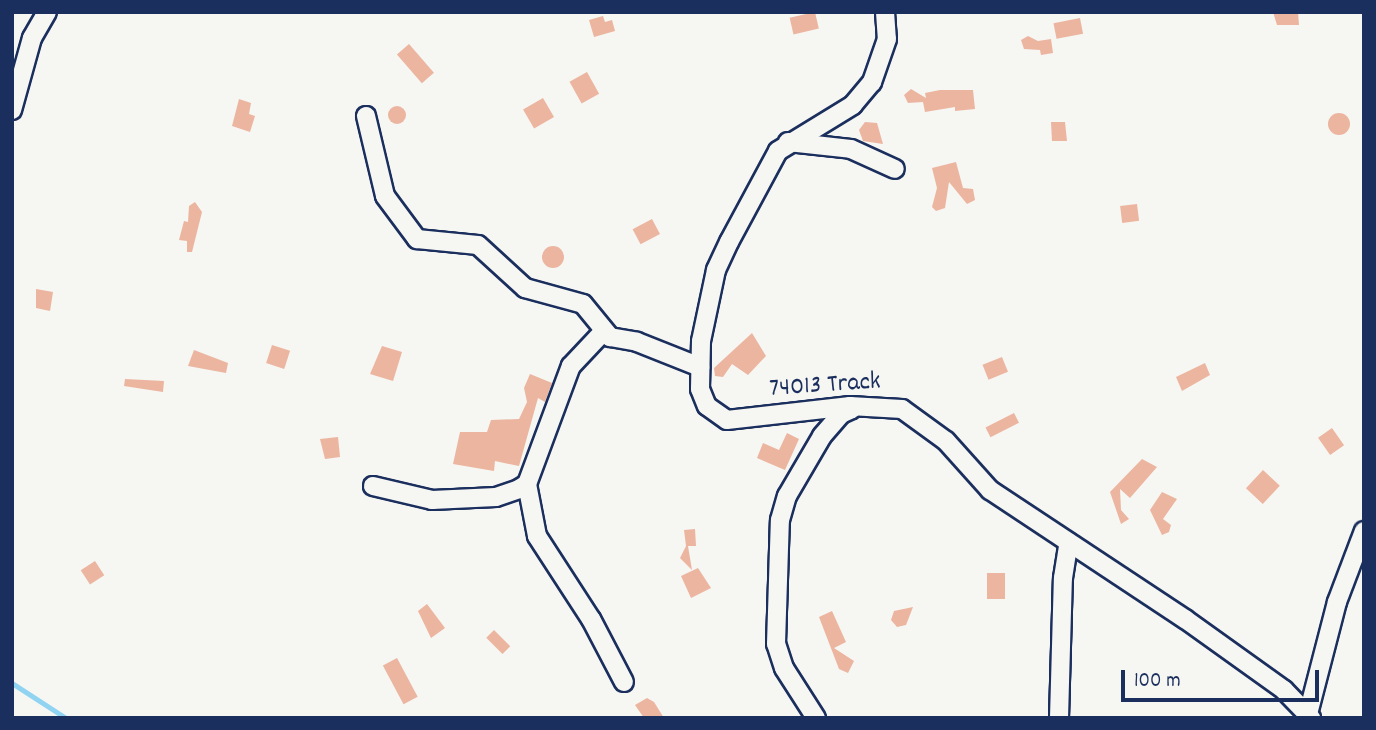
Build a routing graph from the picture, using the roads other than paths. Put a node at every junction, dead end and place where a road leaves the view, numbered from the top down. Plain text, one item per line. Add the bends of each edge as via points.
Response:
1 (47, 12) edge
2 (885, 12) edge
3 (12, 110) edge
4 (366, 116) dead end
5 (787, 142) junction
6 (895, 169) dead end
7 (603, 332) junction
8 (700, 367) junction
9 (859, 406) junction
10 (527, 484) junction
11 (373, 486) dead end
12 (1364, 531) edge
13 (1069, 542) junction
14 (624, 682) dead end
15 (1309, 716) edge
16 (816, 718) edge
17 (1059, 718) edge

1 - 3 street via 32,38
2 - 5 street, 74013 Track via 884,58 863,94 838,116
4 - 7 street via 385,196 417,239 478,245 524,288 583,304
5 - 6 street via 851,149
5 - 8 street, 74013 Track via 761,179 716,270
7 - 8 street
7 - 10 street via 570,366
8 - 9 street, 74013 Track via 700,389 707,406 727,420
9 - 13 street, 74013 Track via 902,409 925,422 990,490
9 - 16 street via 841,414 826,429 787,496 779,520 776,644 799,695
10 - 11 street via 496,497 458,501 432,500
10 - 14 street via 537,537 591,619
12 - 15 street via 1337,603
13 - 15 street, 74013 Track via 1284,690
13 - 17 street via 1062,589

